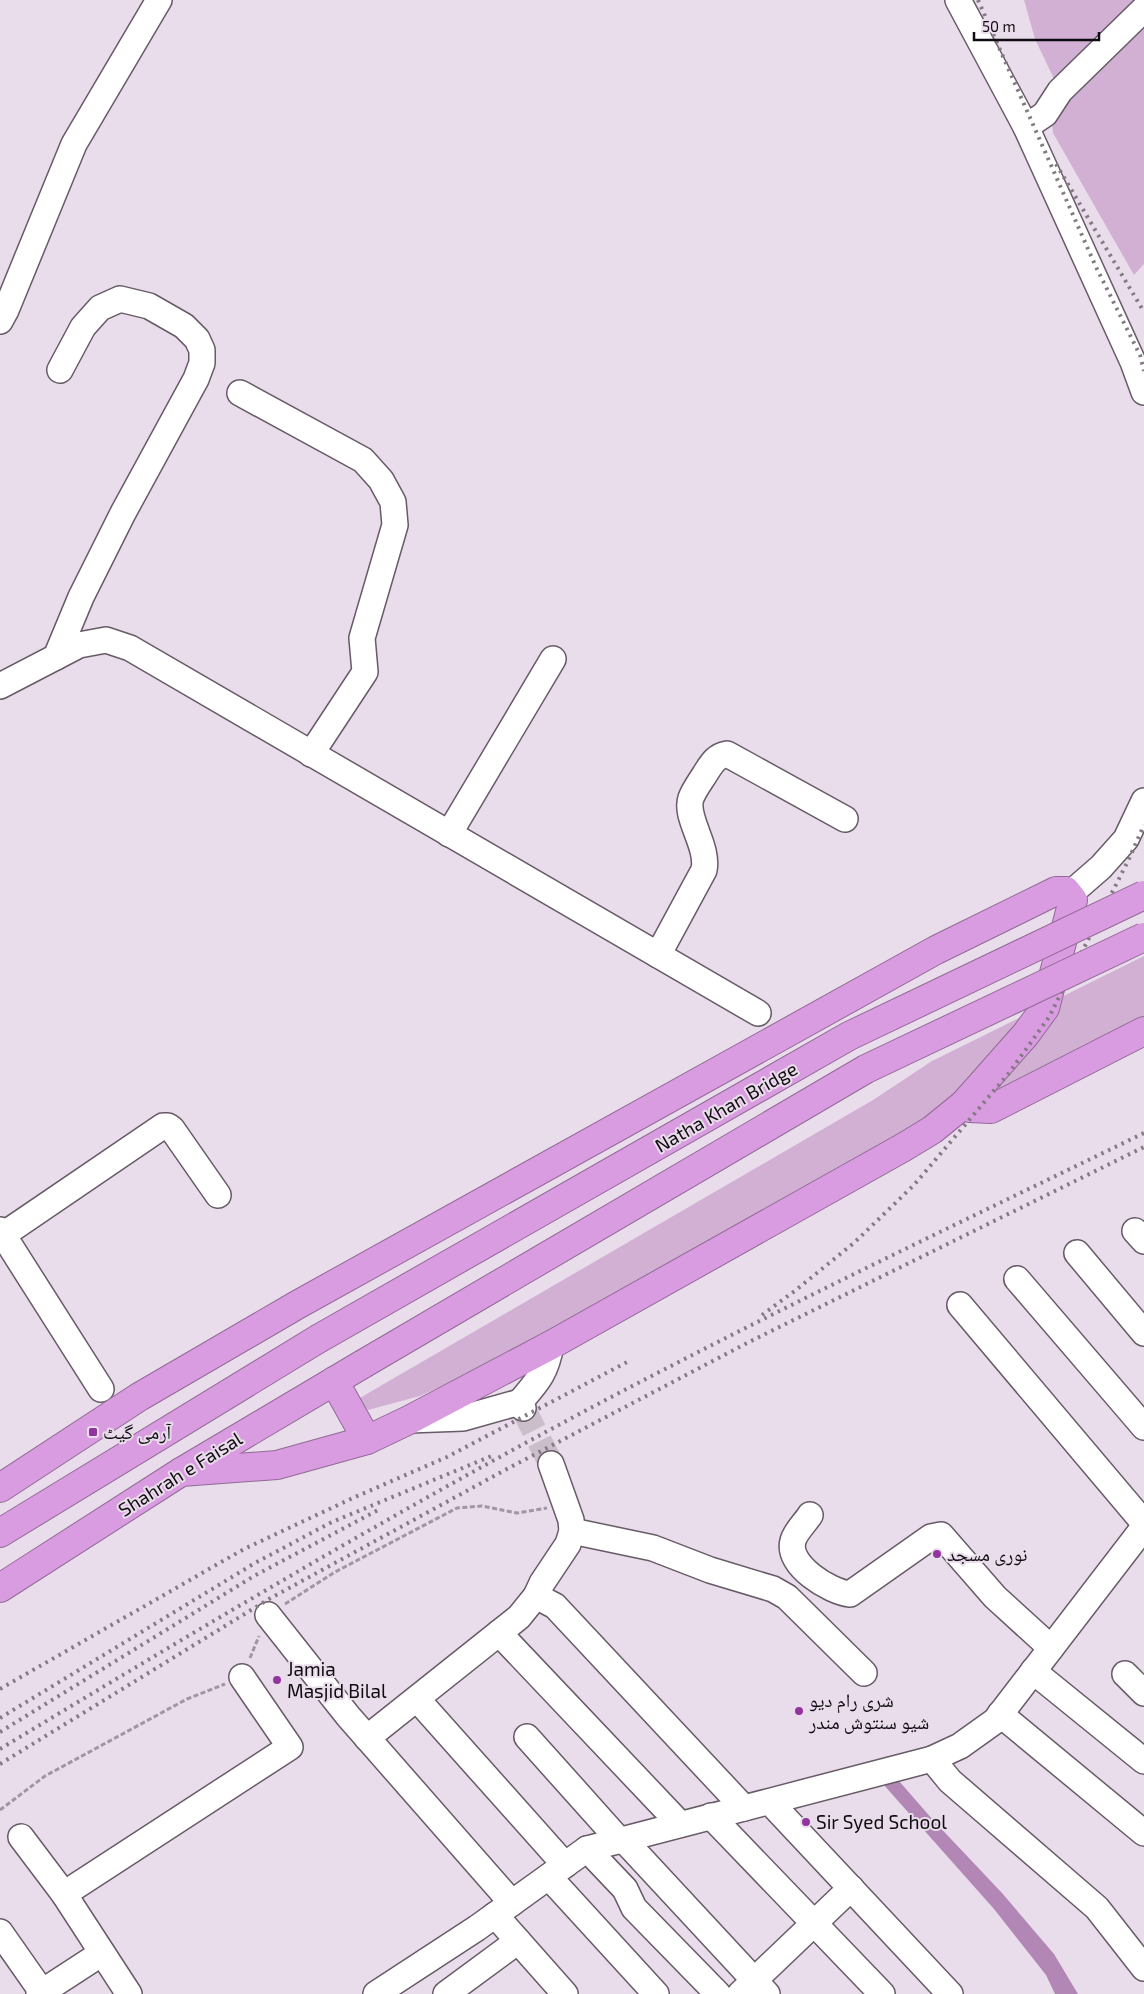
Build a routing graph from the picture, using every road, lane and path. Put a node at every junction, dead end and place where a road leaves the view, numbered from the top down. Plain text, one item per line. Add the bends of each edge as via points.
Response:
1 (159, 0) edge
2 (958, 0) edge
3 (1144, 8) edge
4 (1026, 127) junction
5 (0, 321) edge
6 (60, 370) dead end
7 (1141, 372) edge
8 (240, 393) dead end
9 (56, 657) junction
10 (552, 659) dead end
11 (0, 686) edge
12 (311, 754) junction
13 (1144, 801) edge
14 (845, 818) dead end
15 (449, 834) junction
16 (1070, 894) junction
17 (1144, 895) edge
18 (1144, 937) edge
19 (658, 955) junction
20 (758, 1013) dead end
21 (1144, 1031) edge
22 (964, 1104) junction
23 (218, 1195) dead end
24 (2, 1232) edge
25 (1077, 1253) dead end
26 (1017, 1280) dead end
27 (960, 1306) dead end
28 (1144, 1333) edge
29 (551, 1345) junction
30 (227, 1346) junction
31 (363, 1364) joint
32 (251, 1380) junction
33 (334, 1381) junction
34 (101, 1390) dead end
35 (409, 1420) junction
36 (1144, 1427) edge
37 (367, 1440) junction
38 (551, 1464) tunnel mouth
39 (181, 1472) junction
40 (0, 1488) edge
41 (810, 1516) dead end
42 (1144, 1526) edge
43 (572, 1531) junction
44 (0, 1533) edge
45 (0, 1588) edge
46 (536, 1596) junction
47 (268, 1615) dead end
48 (499, 1633) junction
49 (1051, 1648) junction
50 (1033, 1671) junction
51 (864, 1672) dead end
52 (1125, 1674) dead end
53 (242, 1677) dead end
54 (1144, 1693) edge
55 (416, 1699) junction
56 (1000, 1714) junction
57 (527, 1737) dead end
58 (367, 1738) junction
59 (932, 1759) junction
60 (1144, 1761) edge
61 (770, 1802) junction
62 (744, 1808) junction
63 (711, 1816) junction
64 (680, 1824) junction
65 (1144, 1833) edge
66 (21, 1837) dead end
67 (622, 1840) junction
68 (587, 1849) junction
69 (557, 1871) junction
70 (851, 1888) junction
71 (64, 1894) junction
72 (503, 1909) junction
73 (813, 1924) junction
74 (0, 1932) edge
75 (518, 1941) junction
76 (102, 1953) junction
77 (1144, 1968) edge
78 (754, 1989) edge
79 (944, 1992) edge
80 (40, 1993) edge
81 (129, 1994) edge
82 (376, 1994) edge
83 (446, 1994) edge
84 (565, 1994) edge
85 (656, 1994) edge
86 (718, 1994) edge
87 (882, 1994) edge

1 - 5 street via 74,144
2 - 4 street
3 - 4 street via 1060,91 1045,114
4 - 7 street
6 - 9 street via 83,327 100,308 120,299 149,306 184,326 202,350 202,363 196,378 89,580
8 - 12 street via 363,460 381,480 393,502 395,525 362,638 365,672
9 - 11 street
9 - 12 street via 79,645 106,640 130,648
10 - 15 street
12 - 15 street
13 - 16 street via 1126,839
14 - 19 street via 727,754 720,755 690,800 690,810 706,860 704,870
15 - 19 street
16 - 22 highway via 1073,900 1045,1008
16 - 30 highway via 1056,892 936,950
17 - 32 highway, Natha Khan Bridge, bridge via 849,1036
18 - 31 highway, Natha Khan Bridge, bridge via 866,1069
19 - 20 street
21 - 22 highway via 991,1110 969,1108
22 - 29 highway via 904,1147
23 - 24 street via 172,1129 163,1126
24 - 34 street
25 - 28 street
26 - 36 street
27 - 42 street
29 - 35 highway
29 - 35 street via 548,1364 521,1405 463,1418
30 - 32 highway
30 - 40 highway via 139,1397
31 - 33 highway, Shahrah e Faisal
32 - 44 highway, Natha Khan Bridge
33 - 37 highway
33 - 39 highway, Shahrah e Faisal
35 - 37 highway
37 - 39 highway via 277,1465
38 - 43 street
39 - 45 highway, Shahrah e Faisal
41 - 49 street via 793,1540 792,1553 800,1566 840,1593 850,1594 931,1537 941,1536 995,1597
42 - 49 street
43 - 46 street via 568,1544
43 - 51 street via 654,1548 773,1590 787,1598
46 - 48 street via 519,1617
46 - 62 street via 555,1606
47 - 58 street
48 - 55 street
48 - 64 street
49 - 50 street
50 - 56 street
50 - 60 street
52 - 54 street
53 - 71 street via 290,1747
55 - 58 street
55 - 69 street
56 - 59 street via 960,1746
56 - 65 street
57 - 67 street
58 - 72 street
59 - 61 street
59 - 77 street via 950,1781 1097,1908
61 - 62 street
61 - 70 street
62 - 63 street
63 - 64 street
63 - 73 street
64 - 67 street
66 - 71 street
67 - 68 street
67 - 78 street
68 - 69 street
68 - 86 street via 625,1889 634,1908
69 - 72 street
69 - 85 street
70 - 73 street
70 - 79 street
71 - 76 street
72 - 75 street
72 - 82 street
73 - 78 street
73 - 87 street
74 - 80 street
75 - 83 street
75 - 84 street
76 - 80 street
76 - 81 street

